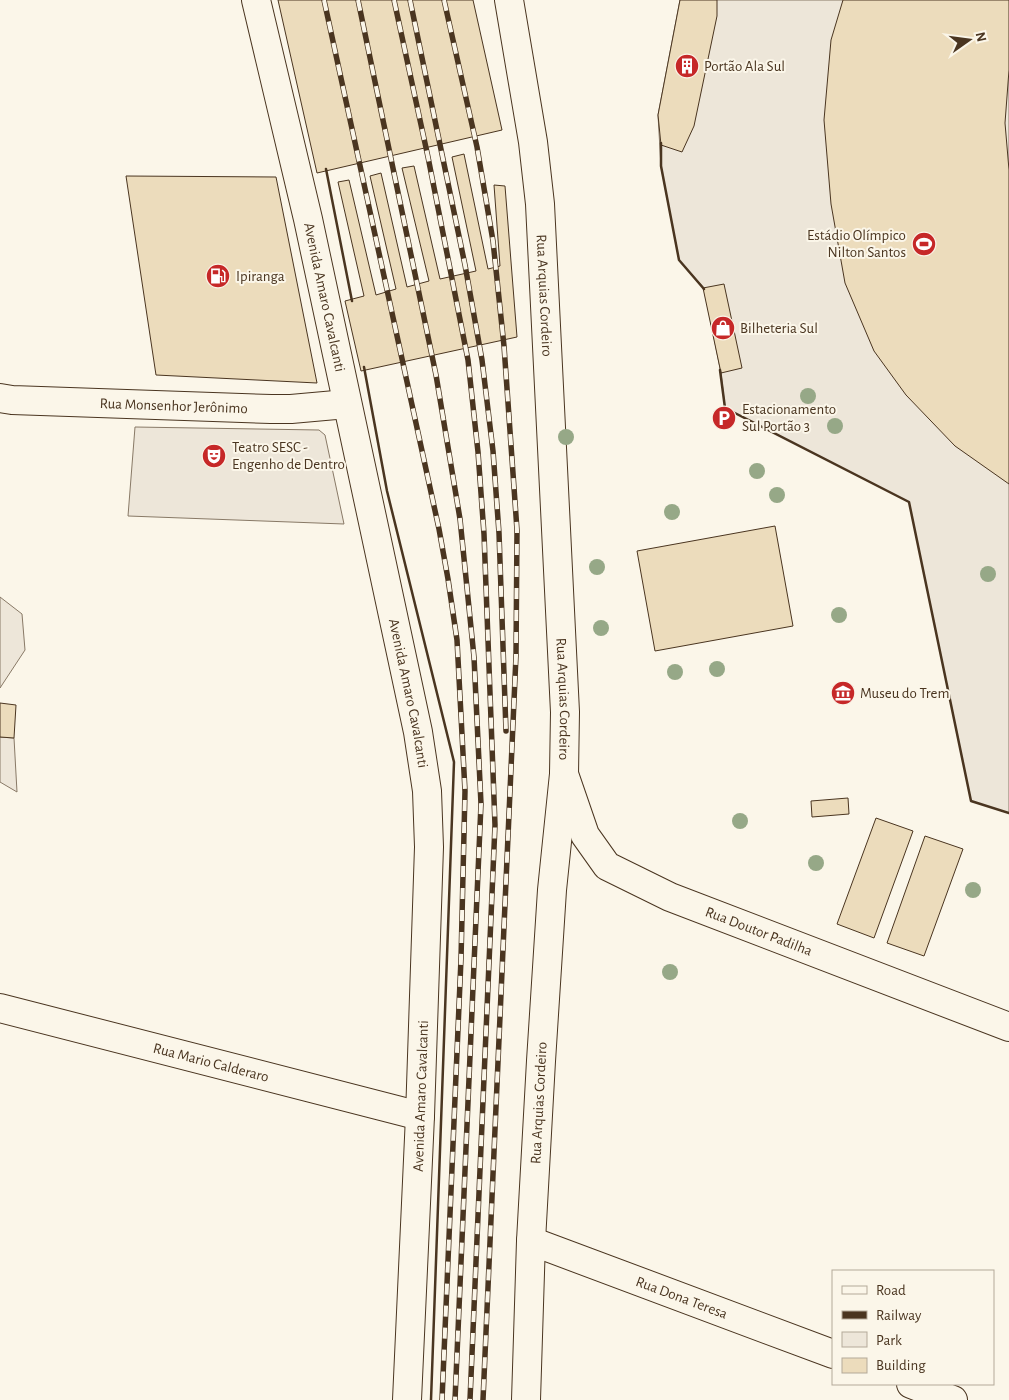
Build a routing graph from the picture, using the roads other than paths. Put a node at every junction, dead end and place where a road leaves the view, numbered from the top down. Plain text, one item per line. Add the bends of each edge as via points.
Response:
1 (256, 0) edge
2 (509, 0) edge
3 (0, 398) edge
4 (347, 404) junction
5 (564, 774) junction
6 (0, 1008) edge
7 (1009, 1027) edge
8 (420, 1116) junction
9 (531, 1241) junction
10 (832, 1354) edge
11 (914, 1385) edge
12 (407, 1400) edge
13 (526, 1400) edge
14 (953, 1400) edge

1 - 4 main road, Avenida Amaro Cavalcanti via 308,219
2 - 5 main road, Rua Arquias Cordeiro via 540,204 563,676
3 - 4 main road, Rua Monsenhor Jerônimo via 271,409
4 - 8 main road, Avenida Amaro Cavalcanti via 418,732 427,791 429,856
5 - 7 main road, Rua Doutor Padilha via 586,835 607,866 670,898
5 - 9 main road, Rua Arquias Cordeiro via 552,890
6 - 8 main road, Rua Mario Calderaro
8 - 12 main road, Avenida Amaro Cavalcanti
9 - 10 main road, Rua Dona Teresa
9 - 13 main road, Rua Arquias Cordeiro
11 - 14 main road

